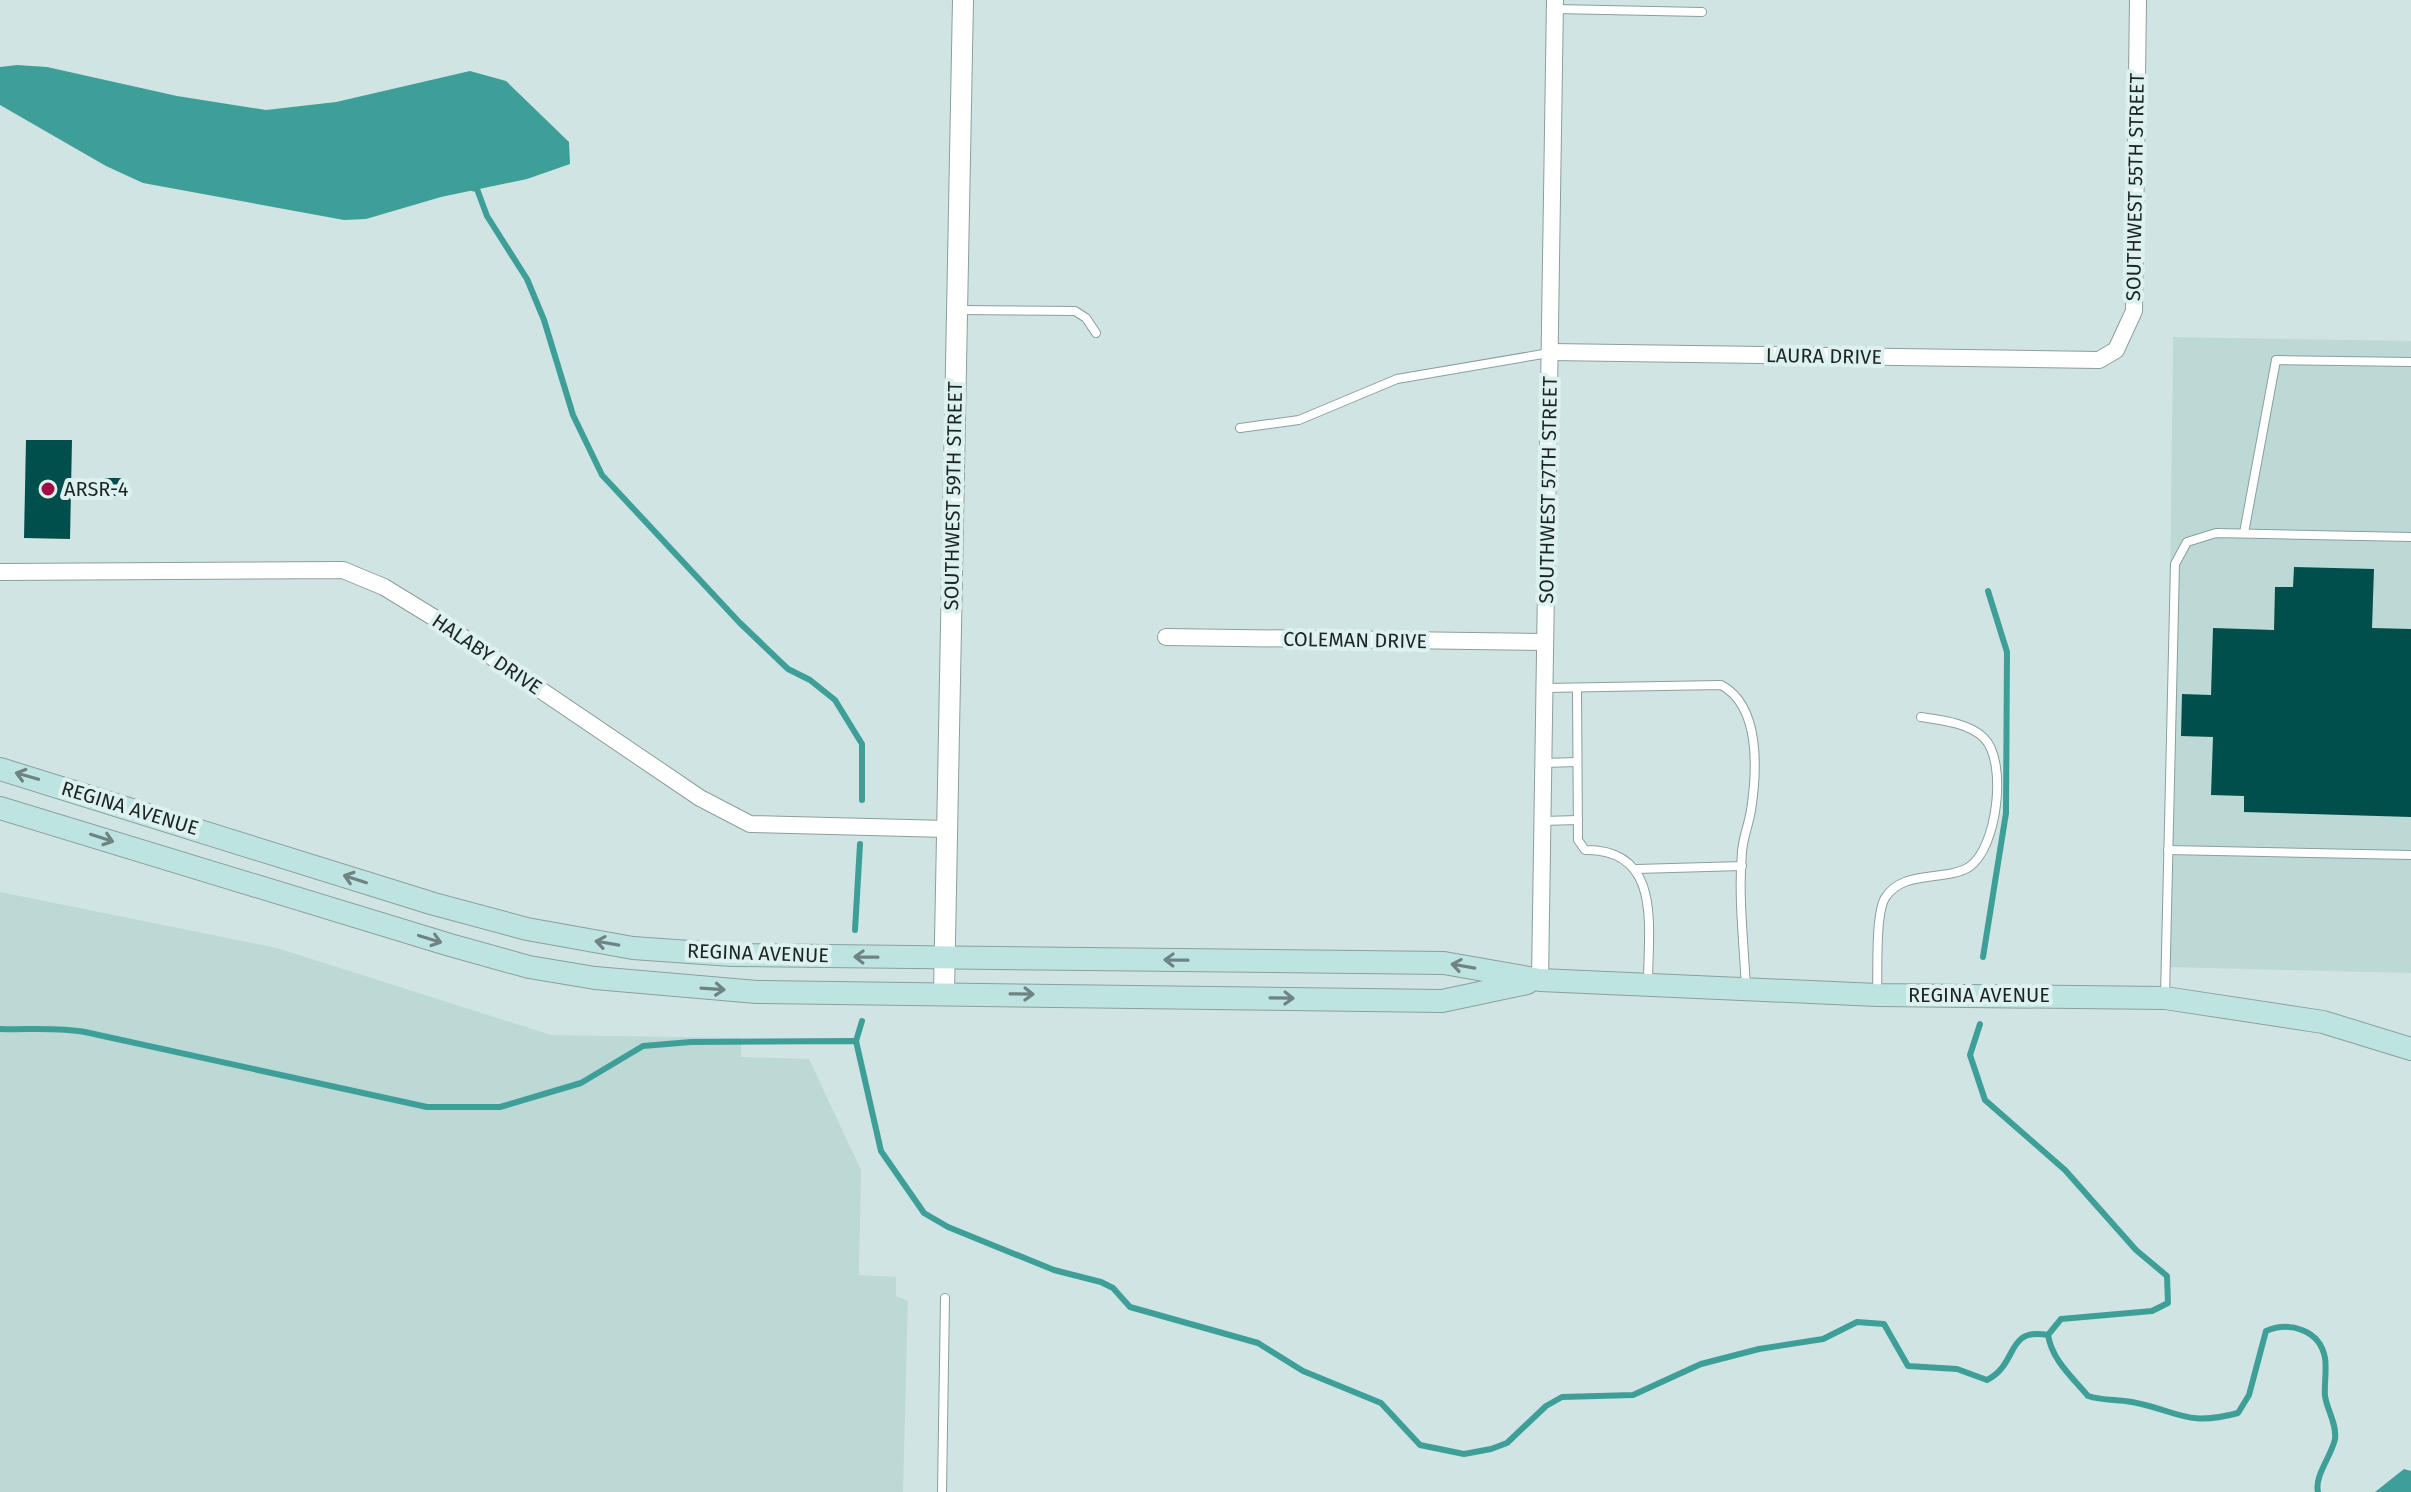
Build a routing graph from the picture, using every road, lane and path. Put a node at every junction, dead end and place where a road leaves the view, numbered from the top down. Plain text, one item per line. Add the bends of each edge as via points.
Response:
1 (963, 0) edge
2 (2138, 0) edge
3 (1555, 4) edge
4 (1702, 12) dead end
5 (957, 310) junction
6 (1096, 333) dead end
7 (1550, 352) junction
8 (2099, 360) joint
9 (2411, 362) edge
10 (1240, 428) dead end
11 (2244, 533) junction
12 (2411, 537) edge
13 (0, 572) edge
14 (1166, 637) dead end
15 (1545, 642) junction
16 (1545, 688) junction
17 (1577, 688) junction
18 (1921, 717) dead end
19 (1577, 762) junction
20 (1543, 763) junction
21 (0, 769) edge
22 (0, 808) edge
23 (1578, 820) junction
24 (1543, 821) junction
25 (947, 829) junction
26 (2168, 850) junction
27 (2411, 855) edge
28 (1742, 866) junction
29 (1637, 869) junction
30 (944, 958) junction
31 (1540, 980) junction
32 (1648, 985) junction
33 (1746, 989) junction
34 (944, 993) junction
35 (1877, 995) junction
36 (2165, 998) junction
37 (2411, 1049) edge
38 (945, 1298) dead end
39 (942, 1492) edge

1 - 5 street, SOUTHWEST 59TH STREET
2 - 8 street, SOUTHWEST 55TH STREET via 2134,311 2116,350
3 - 4 lane
3 - 7 street, SOUTHWEST 57TH STREET
5 - 6 lane via 1075,311
5 - 25 street, SOUTHWEST 59TH STREET
7 - 8 street, LAURA DRIVE
7 - 10 lane via 1397,379 1299,420
7 - 15 street, SOUTHWEST 57TH STREET
9 - 11 lane via 2276,360
11 - 12 lane
11 - 26 lane via 2216,533 2187,542 2175,564
13 - 25 street, HALABY DRIVE via 343,570 433,617 700,798 750,824
14 - 15 street, COLEMAN DRIVE
15 - 16 street, SOUTHWEST 57TH STREET
16 - 17 lane
16 - 20 street, SOUTHWEST 57TH STREET
17 - 19 lane
17 - 28 lane via 1697,684 1734,691 1744,705 1753,754
18 - 35 lane via 1982,736 1997,761 1995,807 1981,856 1970,867 1908,881 1885,898
19 - 20 lane
19 - 23 lane
20 - 24 street, SOUTHWEST 57TH STREET
30 -> 21 main road, REGINA AVENUE via 732,955 633,948 527,929
22 -> 34 main road, REGINA AVENUE via 529,967 743,991
23 - 24 lane
23 - 29 lane via 1578,840 1585,850 1605,850
24 - 31 street, SOUTHWEST 57TH STREET
25 - 30 street, SOUTHWEST 59TH STREET
26 - 27 lane
26 - 36 lane
28 - 29 lane
28 - 33 lane
29 - 32 lane via 1648,913
31 -> 30 main road, REGINA AVENUE via 1444,963
30 - 34 street, SOUTHWEST 59TH STREET
31 - 32 main road, REGINA AVENUE
34 -> 31 main road, REGINA AVENUE via 1442,1001
32 - 33 main road, REGINA AVENUE
33 - 35 main road, REGINA AVENUE
35 - 36 main road, REGINA AVENUE
36 - 37 main road, REGINA AVENUE via 2323,1022
38 - 39 lane

